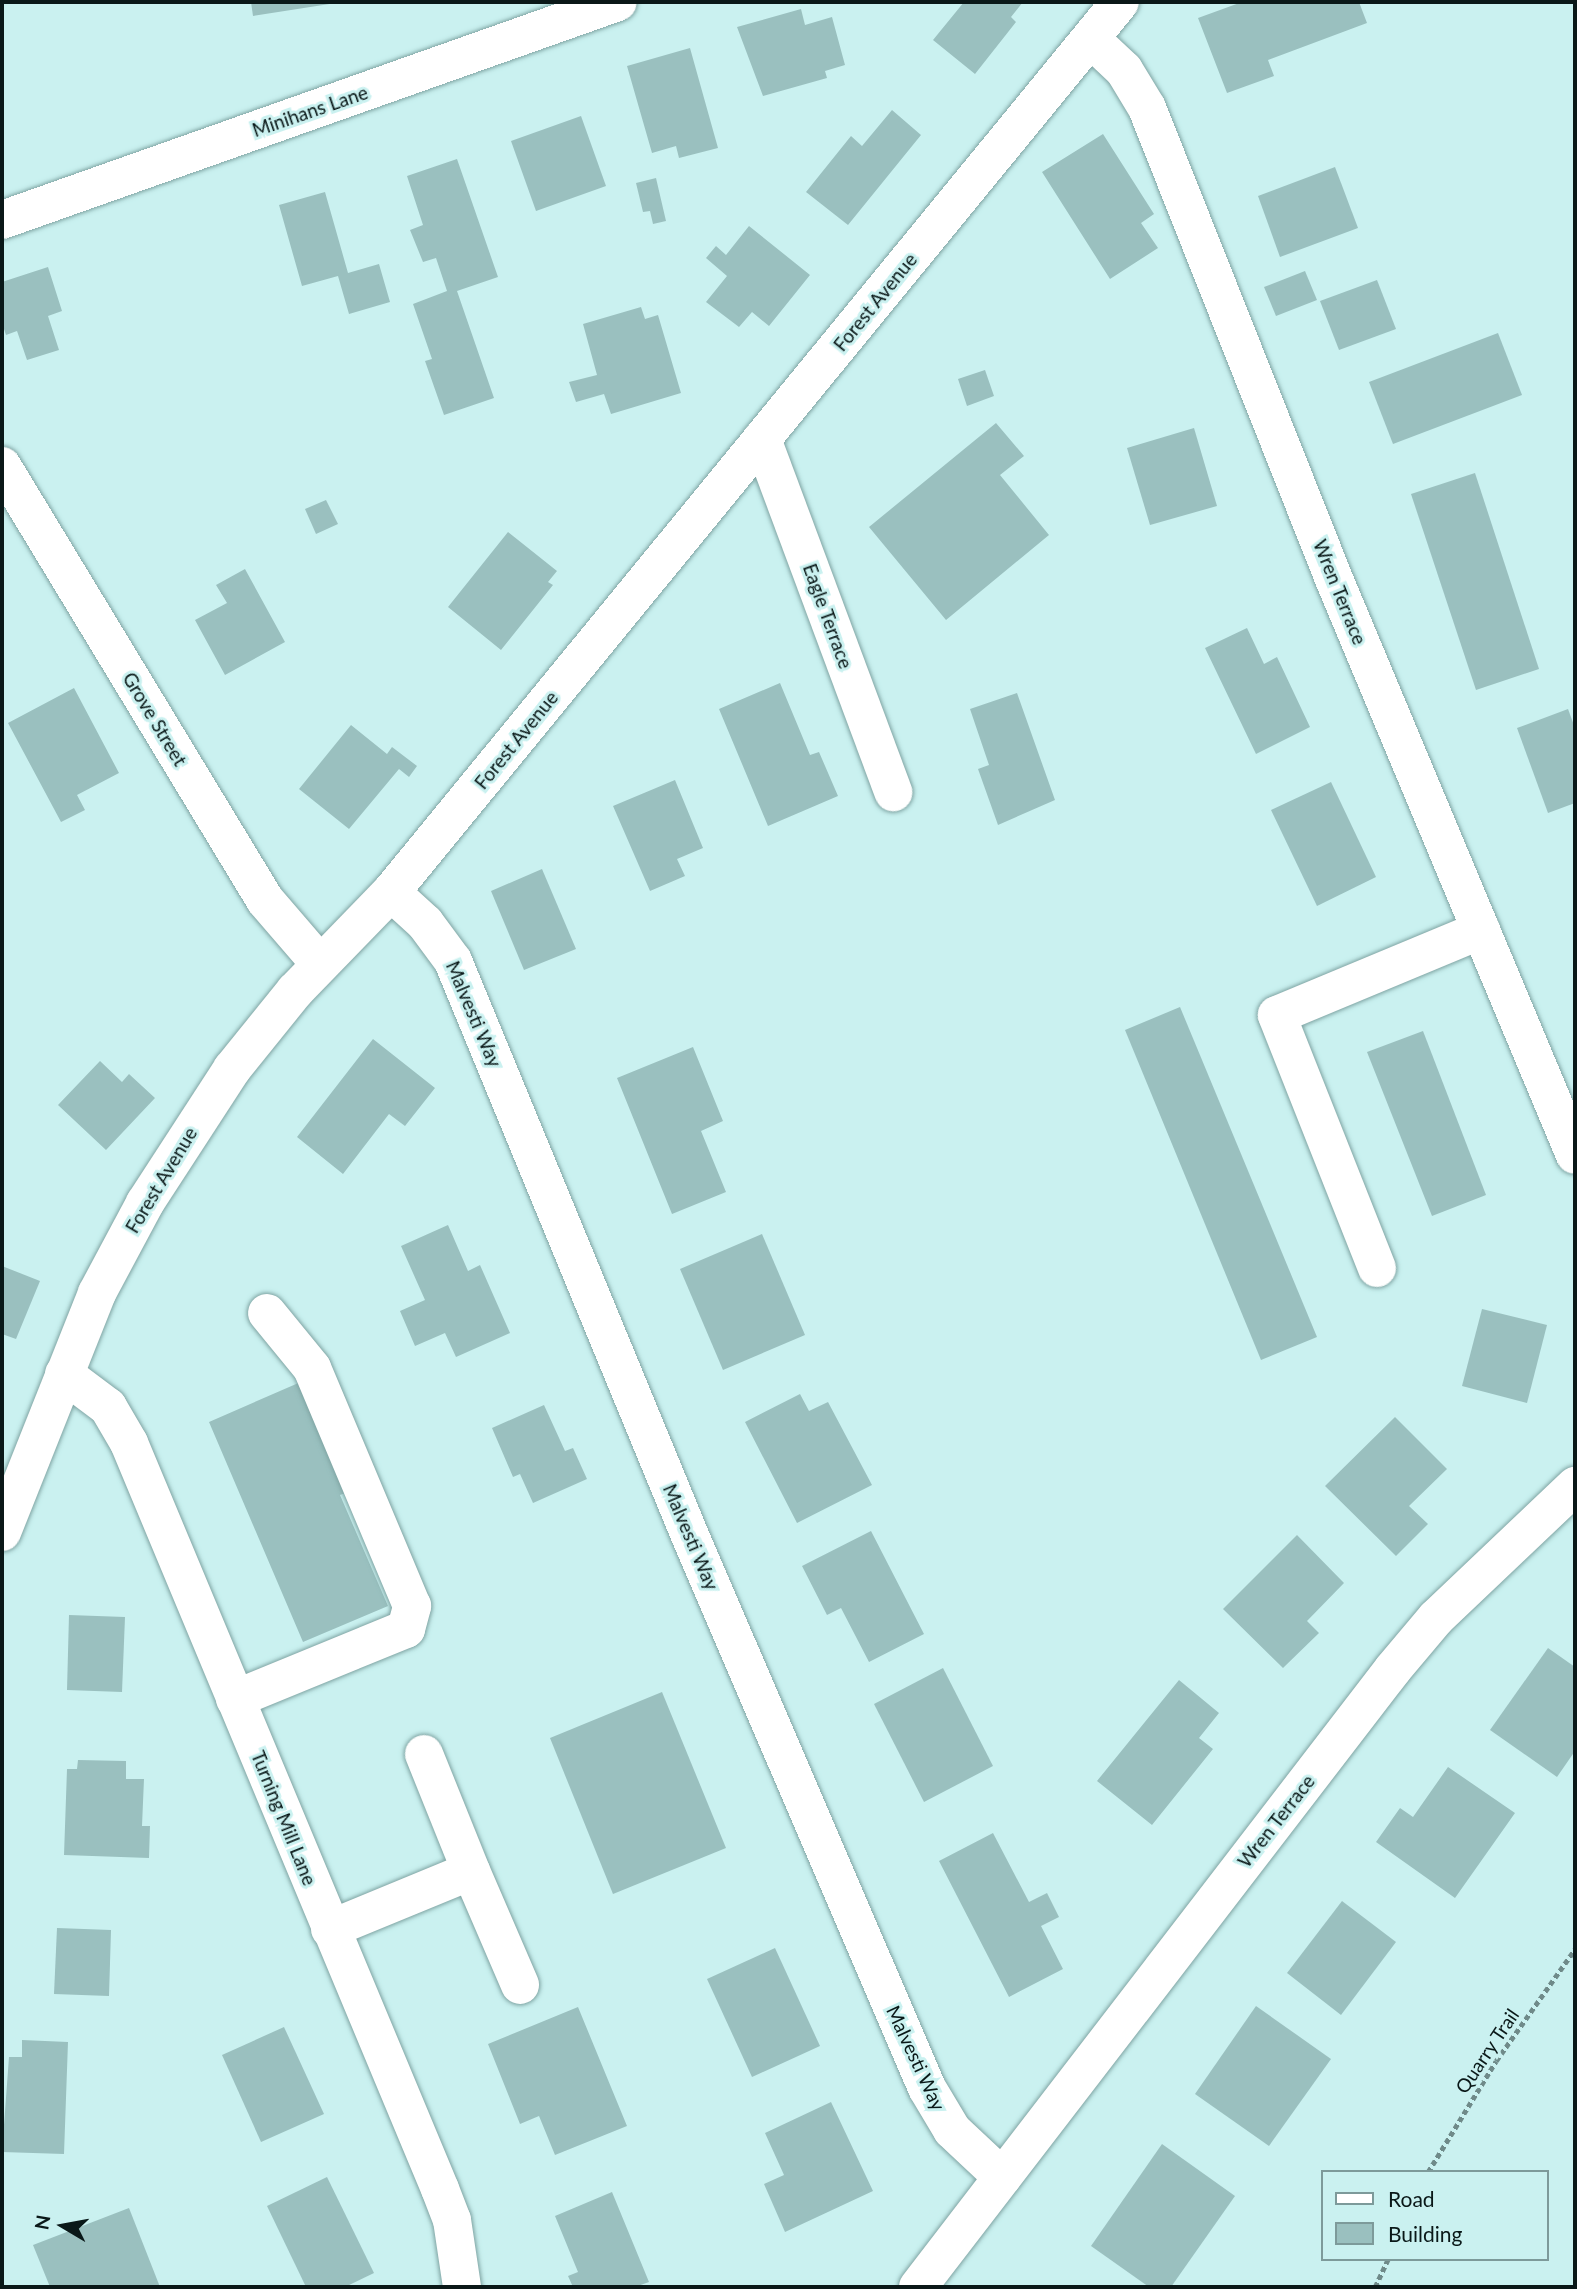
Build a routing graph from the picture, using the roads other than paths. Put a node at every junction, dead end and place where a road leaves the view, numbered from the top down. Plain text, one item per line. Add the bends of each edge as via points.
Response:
1 (618, 2) edge
2 (1120, 2) edge
3 (1091, 39) junction
4 (2, 219) edge
5 (762, 439) junction
6 (2, 466) edge
7 (893, 792) dead end
8 (391, 892) junction
9 (1480, 930) junction
10 (320, 964) junction
11 (1575, 1155) edge
12 (1377, 1268) dead end
13 (267, 1313) dead end
14 (64, 1374) junction
15 (1575, 1486) edge
16 (2, 1532) edge
17 (235, 1699) junction
18 (424, 1754) dead end
19 (471, 1871) junction
20 (330, 1929) junction
21 (520, 1985) dead end
22 (1002, 2177) junction
23 (462, 2287) edge
24 (918, 2287) edge

1 - 4 street, Minihans Lane
2 - 3 street, Forest Avenue
3 - 5 street, Forest Avenue
3 - 9 street, Wren Terrace via 1124,71 1147,108
5 - 7 street, Eagle Terrace
5 - 8 street, Forest Avenue
6 - 10 street, Grove Street via 265,900
8 - 10 street, Forest Avenue
8 - 22 street, Malvesti Way via 425,923 453,961 684,1520 927,2088 952,2130
9 - 11 street, Wren Terrace
9 - 12 street via 1277,1015
10 - 14 street, Forest Avenue via 253,1040 175,1154 97,1293
13 - 17 street via 312,1368 412,1606 406,1629
14 - 16 street, Forest Avenue
14 - 17 street, Turning Mill Lane via 95,1393 120,1425
15 - 22 street, Wren Terrace via 1414,1643
17 - 20 street, Turning Mill Lane
18 - 19 street
19 - 20 street
19 - 21 street
20 - 23 street, Turning Mill Lane via 452,2220
22 - 24 street

